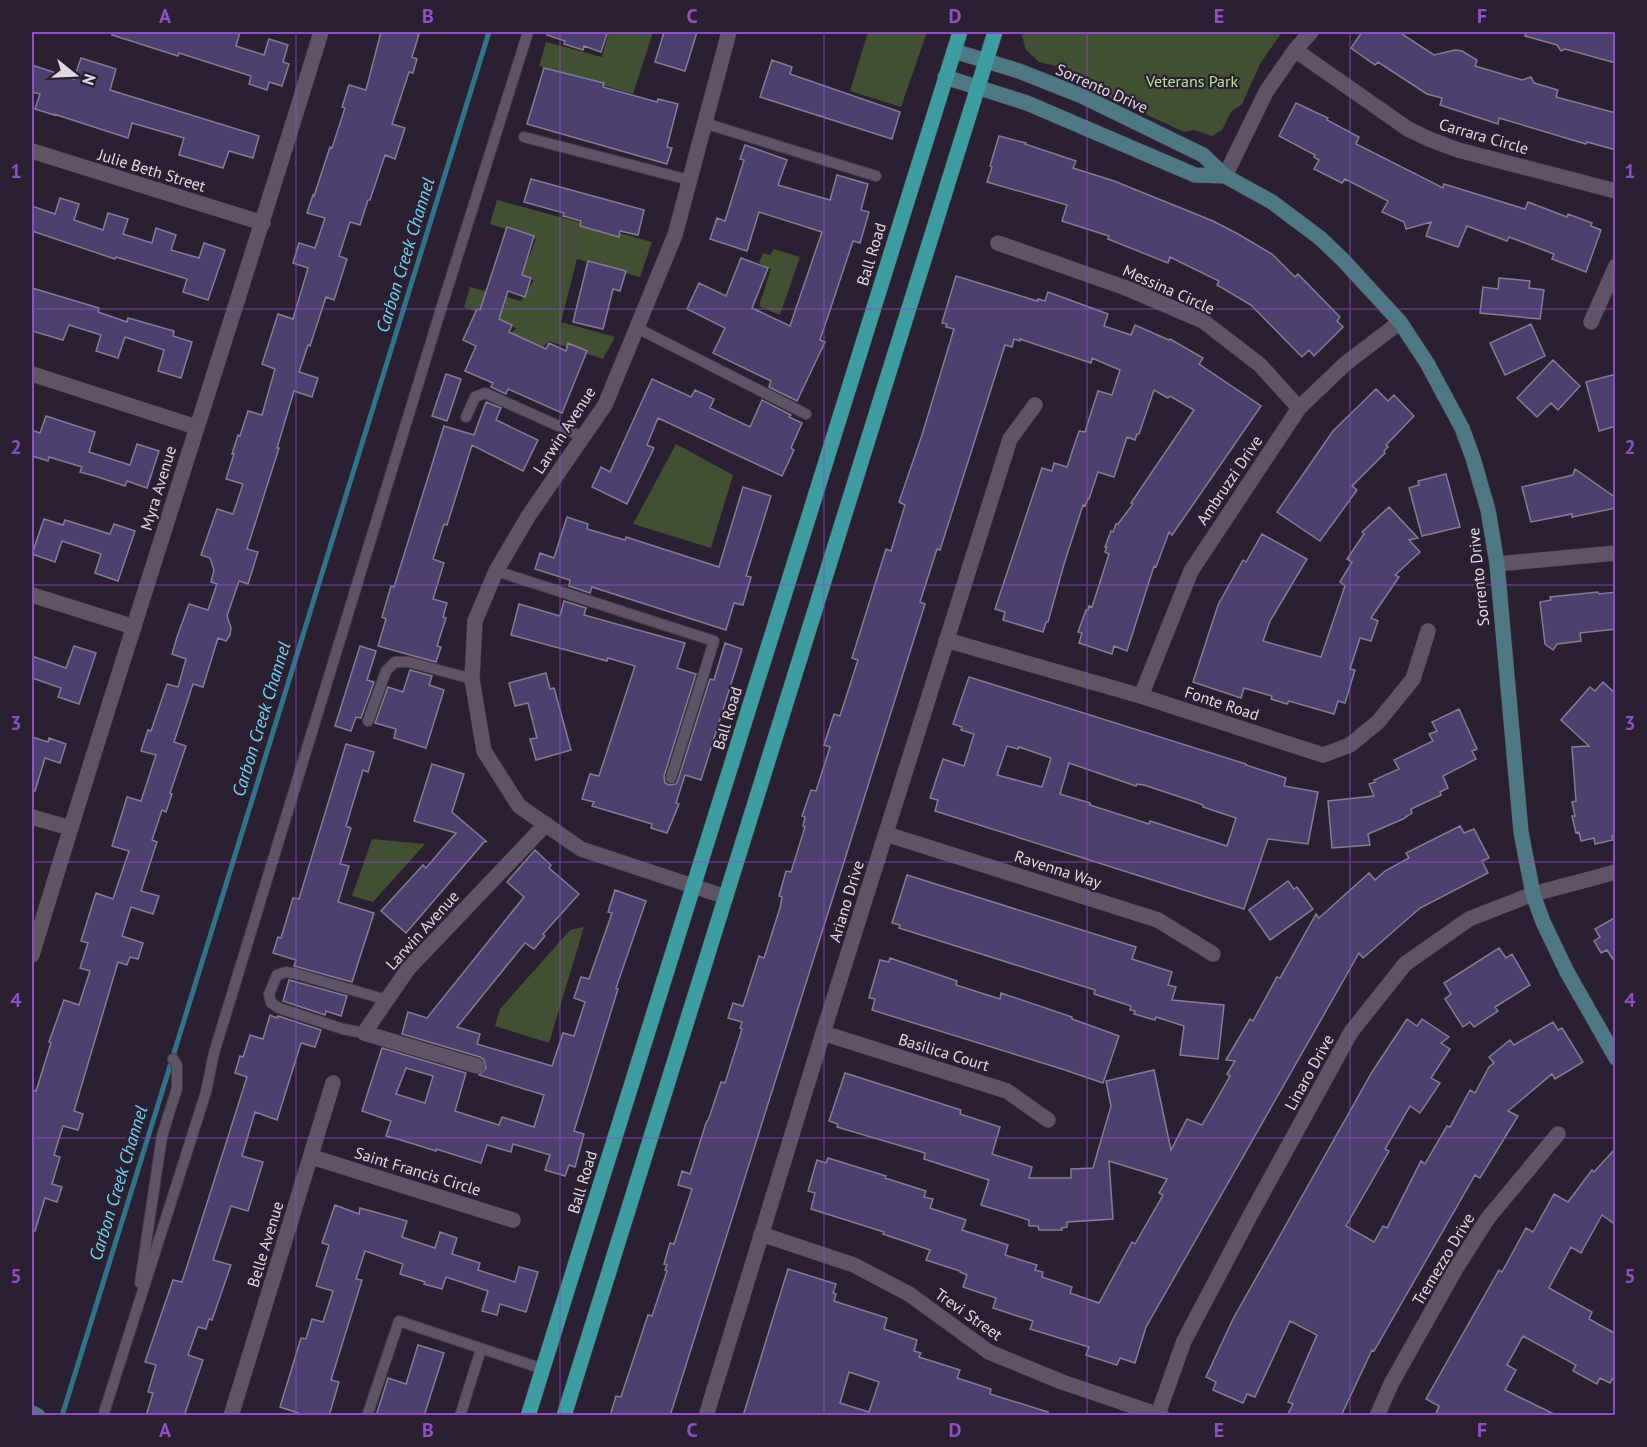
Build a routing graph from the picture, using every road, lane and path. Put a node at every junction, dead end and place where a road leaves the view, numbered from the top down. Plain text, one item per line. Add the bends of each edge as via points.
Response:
1 (321, 32) edge
2 (528, 32) edge
3 (729, 32) edge
4 (960, 32) edge
5 (995, 32) edge
6 (1311, 32) edge
7 (1295, 50) junction
8 (954, 51) junction
9 (986, 61) junction
10 (945, 77) junction
11 (978, 87) junction
12 (704, 123) junction
13 (524, 137) dead end
14 (32, 151) edge
15 (876, 176) dead end
16 (1225, 176) junction
17 (689, 180) junction
18 (1616, 191) edge
19 (263, 223) junction
20 (998, 243) dead end
21 (1616, 266) edge
22 (1591, 321) dead end
23 (1400, 322) junction
24 (637, 328) junction
25 (32, 374) edge
26 (1035, 405) dead end
27 (1299, 408) junction
28 (806, 414) dead end
29 (466, 417) dead end
30 (196, 427) junction
31 (583, 437) junction
32 (1616, 553) edge
33 (1497, 564) junction
34 (496, 571) junction
35 (32, 596) edge
36 (134, 627) junction
37 (1428, 631) dead end
38 (946, 640) junction
39 (472, 679) junction
40 (1141, 696) junction
41 (368, 721) dead end
42 (671, 778) dead end
43 (32, 817) edge
44 (546, 825) junction
45 (70, 828) junction
46 (886, 834) junction
47 (1616, 872) edge
48 (693, 886) junction
49 (1533, 894) junction
50 (726, 897) junction
51 (1213, 954) dead end
52 (32, 955) edge
53 (387, 1000) junction
54 (364, 1033) junction
55 (823, 1033) junction
56 (1616, 1058) edge
57 (173, 1059) dead end
58 (477, 1066) dead end
59 (333, 1083) dead end
60 (1048, 1120) dead end
61 (1558, 1134) dead end
62 (312, 1156) junction
63 (513, 1220) dead end
64 (761, 1234) junction
65 (135, 1316) junction
66 (481, 1348) junction
67 (543, 1369) junction
68 (32, 1414) edge
69 (1160, 1415) edge
70 (38, 1416) edge
71 (103, 1416) edge
72 (231, 1416) edge
73 (367, 1416) edge
74 (460, 1416) edge
75 (528, 1416) edge
76 (564, 1416) edge
77 (706, 1416) edge
78 (1377, 1416) edge

1 - 19 street, Myra Avenue
2 - 65 lane
3 - 12 street, Larwin Avenue
4 - 8 main road, Ball Road
5 - 9 main road
6 - 7 street
7 - 16 street via 1266,92
7 - 18 street, Carrara Circle via 1408,129 1429,139
8 - 9 street, Sorrento Drive
8 - 10 main road, Ball Road
9 - 11 main road
9 - 16 street, Sorrento Drive via 1092,101 1203,155
10 - 11 street, Sorrento Drive
10 - 48 main road, Ball Road
11 - 16 street, Sorrento Drive via 1027,103 1195,175
11 - 50 main road
12 - 15 lane
12 - 17 street, Larwin Avenue
13 - 17 lane
14 - 19 street, Julie Beth Street
16 - 23 street, Sorrento Drive via 1272,202 1320,238
17 - 24 street, Larwin Avenue via 675,235
19 - 30 street, Myra Avenue
20 - 27 street, Messina Circle via 1126,288 1203,321 1260,365
21 - 22 street
23 - 27 street, Ambruzzi Drive via 1345,364
23 - 33 street, Sorrento Drive via 1433,372 1466,438 1488,510
24 - 28 lane
24 - 31 street, Larwin Avenue via 605,405
25 - 30 street
26 - 38 street, Ariano Drive via 1010,439
27 - 40 street, Ambruzzi Drive via 1191,571
29 - 31 lane via 474,398 486,393
30 - 36 street, Myra Avenue
31 - 34 street, Larwin Avenue
32 - 33 street
33 - 49 street, Sorrento Drive via 1520,821
34 - 39 street, Larwin Avenue via 475,621
34 - 42 lane via 714,641
35 - 36 street
36 - 45 street, Myra Avenue
37 - 40 street, Fonte Road via 1413,679 1378,722 1350,745 1323,755
38 - 40 street, Fonte Road
38 - 46 street, Ariano Drive
39 - 41 lane via 410,662 395,662 386,671
39 - 44 street, Larwin Avenue via 484,751 519,806
43 - 45 street
44 - 48 street, Larwin Avenue via 581,849
44 - 53 street, Larwin Avenue via 408,969
45 - 52 street, Myra Avenue
46 - 51 street, Ravenna Way via 1158,920
46 - 55 street, Ariano Drive
47 - 49 street, Linaro Drive
48 - 50 street, Larwin Avenue
48 - 67 main road, Ball Road
49 - 56 street, Sorrento Drive via 1567,972
49 - 69 street, Linaro Drive via 1469,919 1405,964 1351,1032 1184,1341
50 - 76 main road
53 - 54 street, Larwin Avenue
53 - 54 lane via 297,974 277,975 269,994 271,1003
54 - 58 street
55 - 60 street, Basilica Court via 1006,1091
55 - 64 street, Ariano Drive
57 - 65 lane via 177,1065 177,1088 162,1136
59 - 62 street, Belle Avenue
61 - 78 street, Tremezzo Drive via 1488,1218 1391,1384
62 - 63 street, Saint Francis Circle
62 - 72 street, Belle Avenue
64 - 69 street, Trevi Street via 854,1264 909,1294 989,1352
64 - 77 street, Ariano Drive
65 - 71 lane
66 - 67 lane
66 - 73 lane via 399,1321
66 - 74 lane
67 - 75 main road, Ball Road
68 - 70 street

